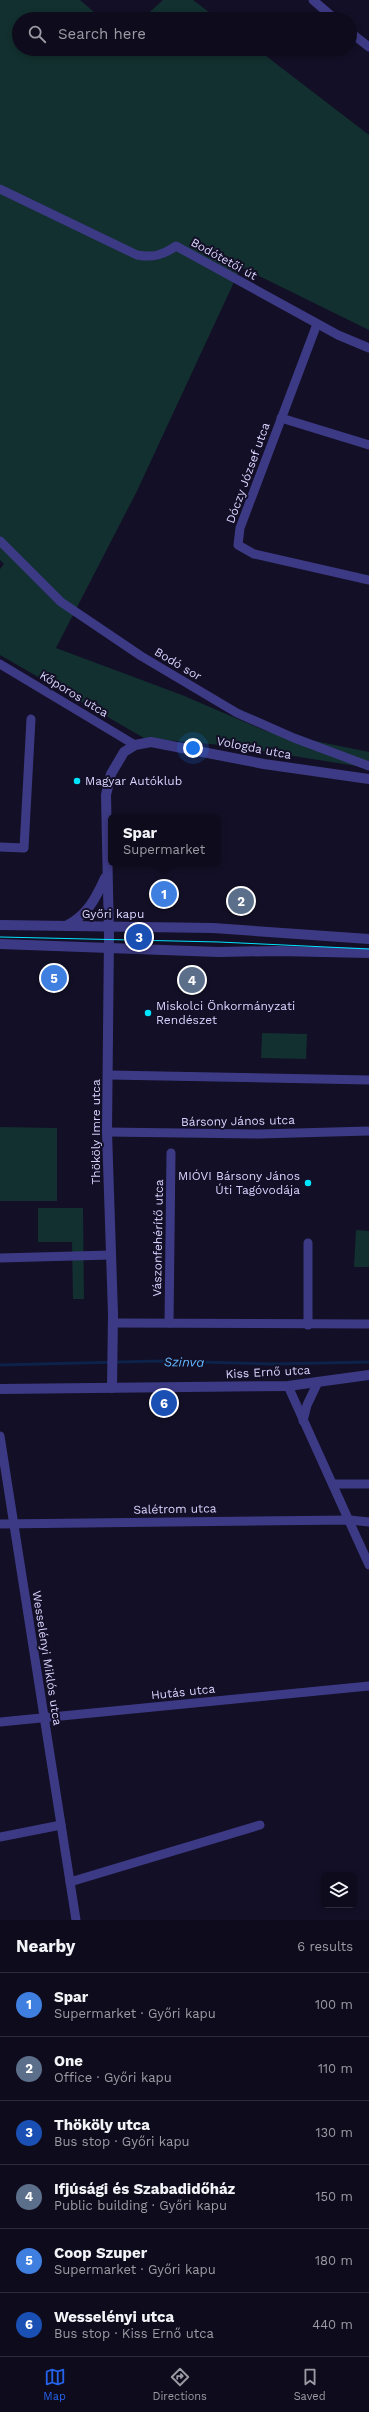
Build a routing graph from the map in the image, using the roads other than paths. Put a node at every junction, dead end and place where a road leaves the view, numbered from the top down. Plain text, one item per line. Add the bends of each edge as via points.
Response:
1 (313, 0) edge
2 (327, 12) edge
3 (357, 38) edge
4 (369, 47) edge
5 (0, 189) edge
6 (317, 324) junction
7 (369, 348) edge
8 (281, 418) junction
9 (369, 444) edge
10 (0, 541) edge
11 (369, 580) edge
12 (0, 664) edge
13 (31, 719) dead end
14 (135, 745) junction
15 (369, 766) edge
16 (369, 779) edge
17 (0, 847) edge
18 (106, 876) junction
19 (0, 925) edge
20 (66, 926) junction
21 (108, 927) junction
22 (369, 938) edge
23 (0, 944) edge
24 (108, 948) junction
25 (369, 954) edge
26 (109, 1075) junction
27 (369, 1080) edge
28 (369, 1131) edge
29 (107, 1132) junction
30 (171, 1153) dead end
31 (308, 1243) dead end
32 (111, 1255) junction
33 (0, 1258) edge
34 (113, 1323) junction
35 (169, 1323) junction
36 (369, 1324) edge
37 (308, 1325) junction
38 (369, 1376) edge
39 (318, 1382) junction
40 (288, 1386) junction
41 (112, 1388) junction
42 (0, 1389) edge
43 (303, 1421) junction
44 (0, 1436) edge
45 (334, 1484) junction
46 (369, 1484) edge
47 (350, 1520) junction
48 (369, 1522) edge
49 (14, 1523) junction
50 (0, 1524) edge
51 (369, 1565) edge
52 (369, 1686) edge
53 (44, 1717) junction
54 (0, 1722) edge
55 (61, 1825) junction
56 (260, 1825) dead end
57 (0, 1837) edge
58 (70, 1882) junction
59 (76, 1920) edge

1 - 2 street
3 - 4 street
5 - 6 street, Bodótetői út via 137,255 162,255 176,246
6 - 7 street, Bodótetői út
6 - 8 street, Dóczy József utca
8 - 9 street, Dóczy József utca
8 - 11 street, Dóczy József utca via 240,528 238,545 254,554
10 - 15 street, Bodó sor via 61,602 141,656 237,713
12 - 14 street, Kőporos utca
13 - 17 street via 24,848
14 - 16 street, Vologda utca via 151,742 264,764
14 - 18 street, Thököly Imre utca via 124,752 118,761 111,774 106,795
18 - 20 street, Thököly Imre utca via 95,900 84,915
18 - 21 street, Thököly Imre utca
19 - 20 street, Győri kapu
20 - 21 street, Győri kapu
21 - 22 street, Győri kapu via 213,928
21 - 24 street, Thököly Imre utca
23 - 24 street
24 - 25 street
24 - 26 street, Thököly Imre utca
26 - 27 street
26 - 29 street, Thököly Imre utca
28 - 29 street, Bársony János utca via 259,1134
29 - 32 street, Thököly Imre utca
30 - 35 street, Vászonfehérítő utca
31 - 37 street
32 - 33 street
32 - 34 street, Thököly Imre utca
34 - 35 street
34 - 41 street, Thököly Imre utca
35 - 37 street
36 - 37 street
38 - 39 street, Kiss Ernő utca
39 - 40 street, Kiss Ernő utca
39 - 43 street via 307,1405
40 - 41 street, Kiss Ernő utca
40 - 43 street
41 - 42 street, Kiss Ernő utca
43 - 45 street
44 - 49 street, Wesselényi Miklós utca
45 - 46 street
45 - 47 street
47 - 48 street, Salétrom utca
47 - 49 street, Salétrom utca
47 - 51 street
49 - 50 street, Salétrom utca
49 - 53 street, Wesselényi Miklós utca
52 - 53 street, Hutás utca
53 - 54 street, Hutás utca
53 - 55 street, Wesselényi Miklós utca
55 - 57 street
55 - 58 street, Wesselényi Miklós utca
56 - 58 street
58 - 59 street, Wesselényi Miklós utca

